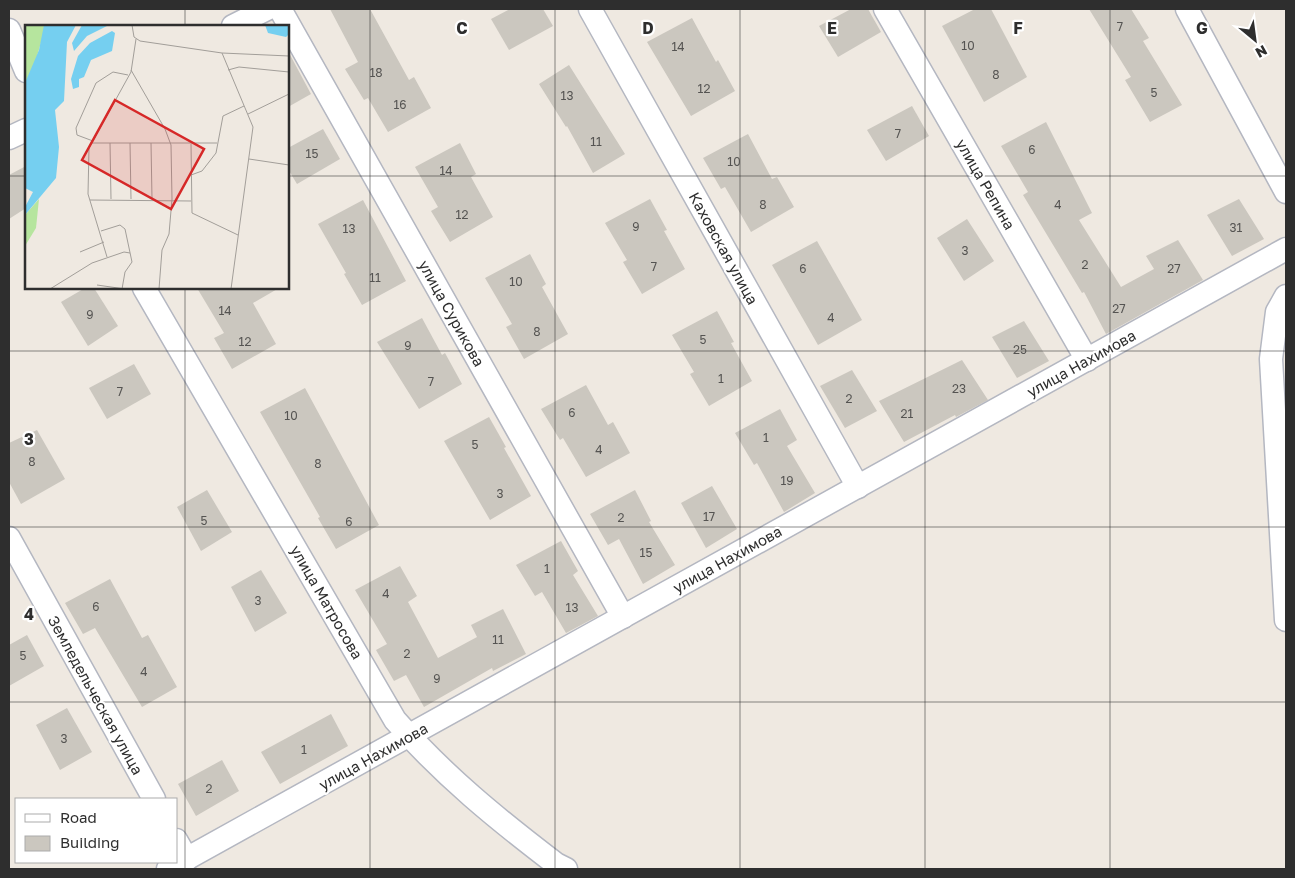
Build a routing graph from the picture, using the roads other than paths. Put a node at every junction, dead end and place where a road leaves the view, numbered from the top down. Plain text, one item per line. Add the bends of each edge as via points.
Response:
1 (267, 9) edge
2 (280, 9) edge
3 (590, 9) edge
4 (885, 9) edge
5 (1187, 9) edge
6 (235, 25) edge
7 (9, 30) edge
8 (25, 69) edge
9 (25, 130) edge
10 (9, 138) edge
11 (1286, 192) edge
12 (1286, 249) edge
13 (145, 289) edge
14 (1286, 296) edge
15 (1087, 360) junction
16 (858, 487) junction
17 (9, 538) edge
18 (623, 617) junction
19 (1286, 620) edge
20 (409, 736) junction
21 (153, 798) edge
22 (178, 855) edge
23 (566, 869) edge

1 - 6 street
2 - 18 street, улица Сурикова
3 - 16 street, Каховская улица
4 - 15 street, улица Репина
5 - 11 street
7 - 8 street
9 - 10 street
12 - 15 street, улица Нахимова
13 - 20 street, улица Матросова via 395,720
14 - 19 street via 1277,312 1271,359
15 - 16 street, улица Нахимова
16 - 18 street, улица Нахимова
17 - 21 street, Земледельческая улица
18 - 20 street, улица Нахимова
20 - 22 street, улица Нахимова
20 - 23 street, улица Матросова via 483,808

